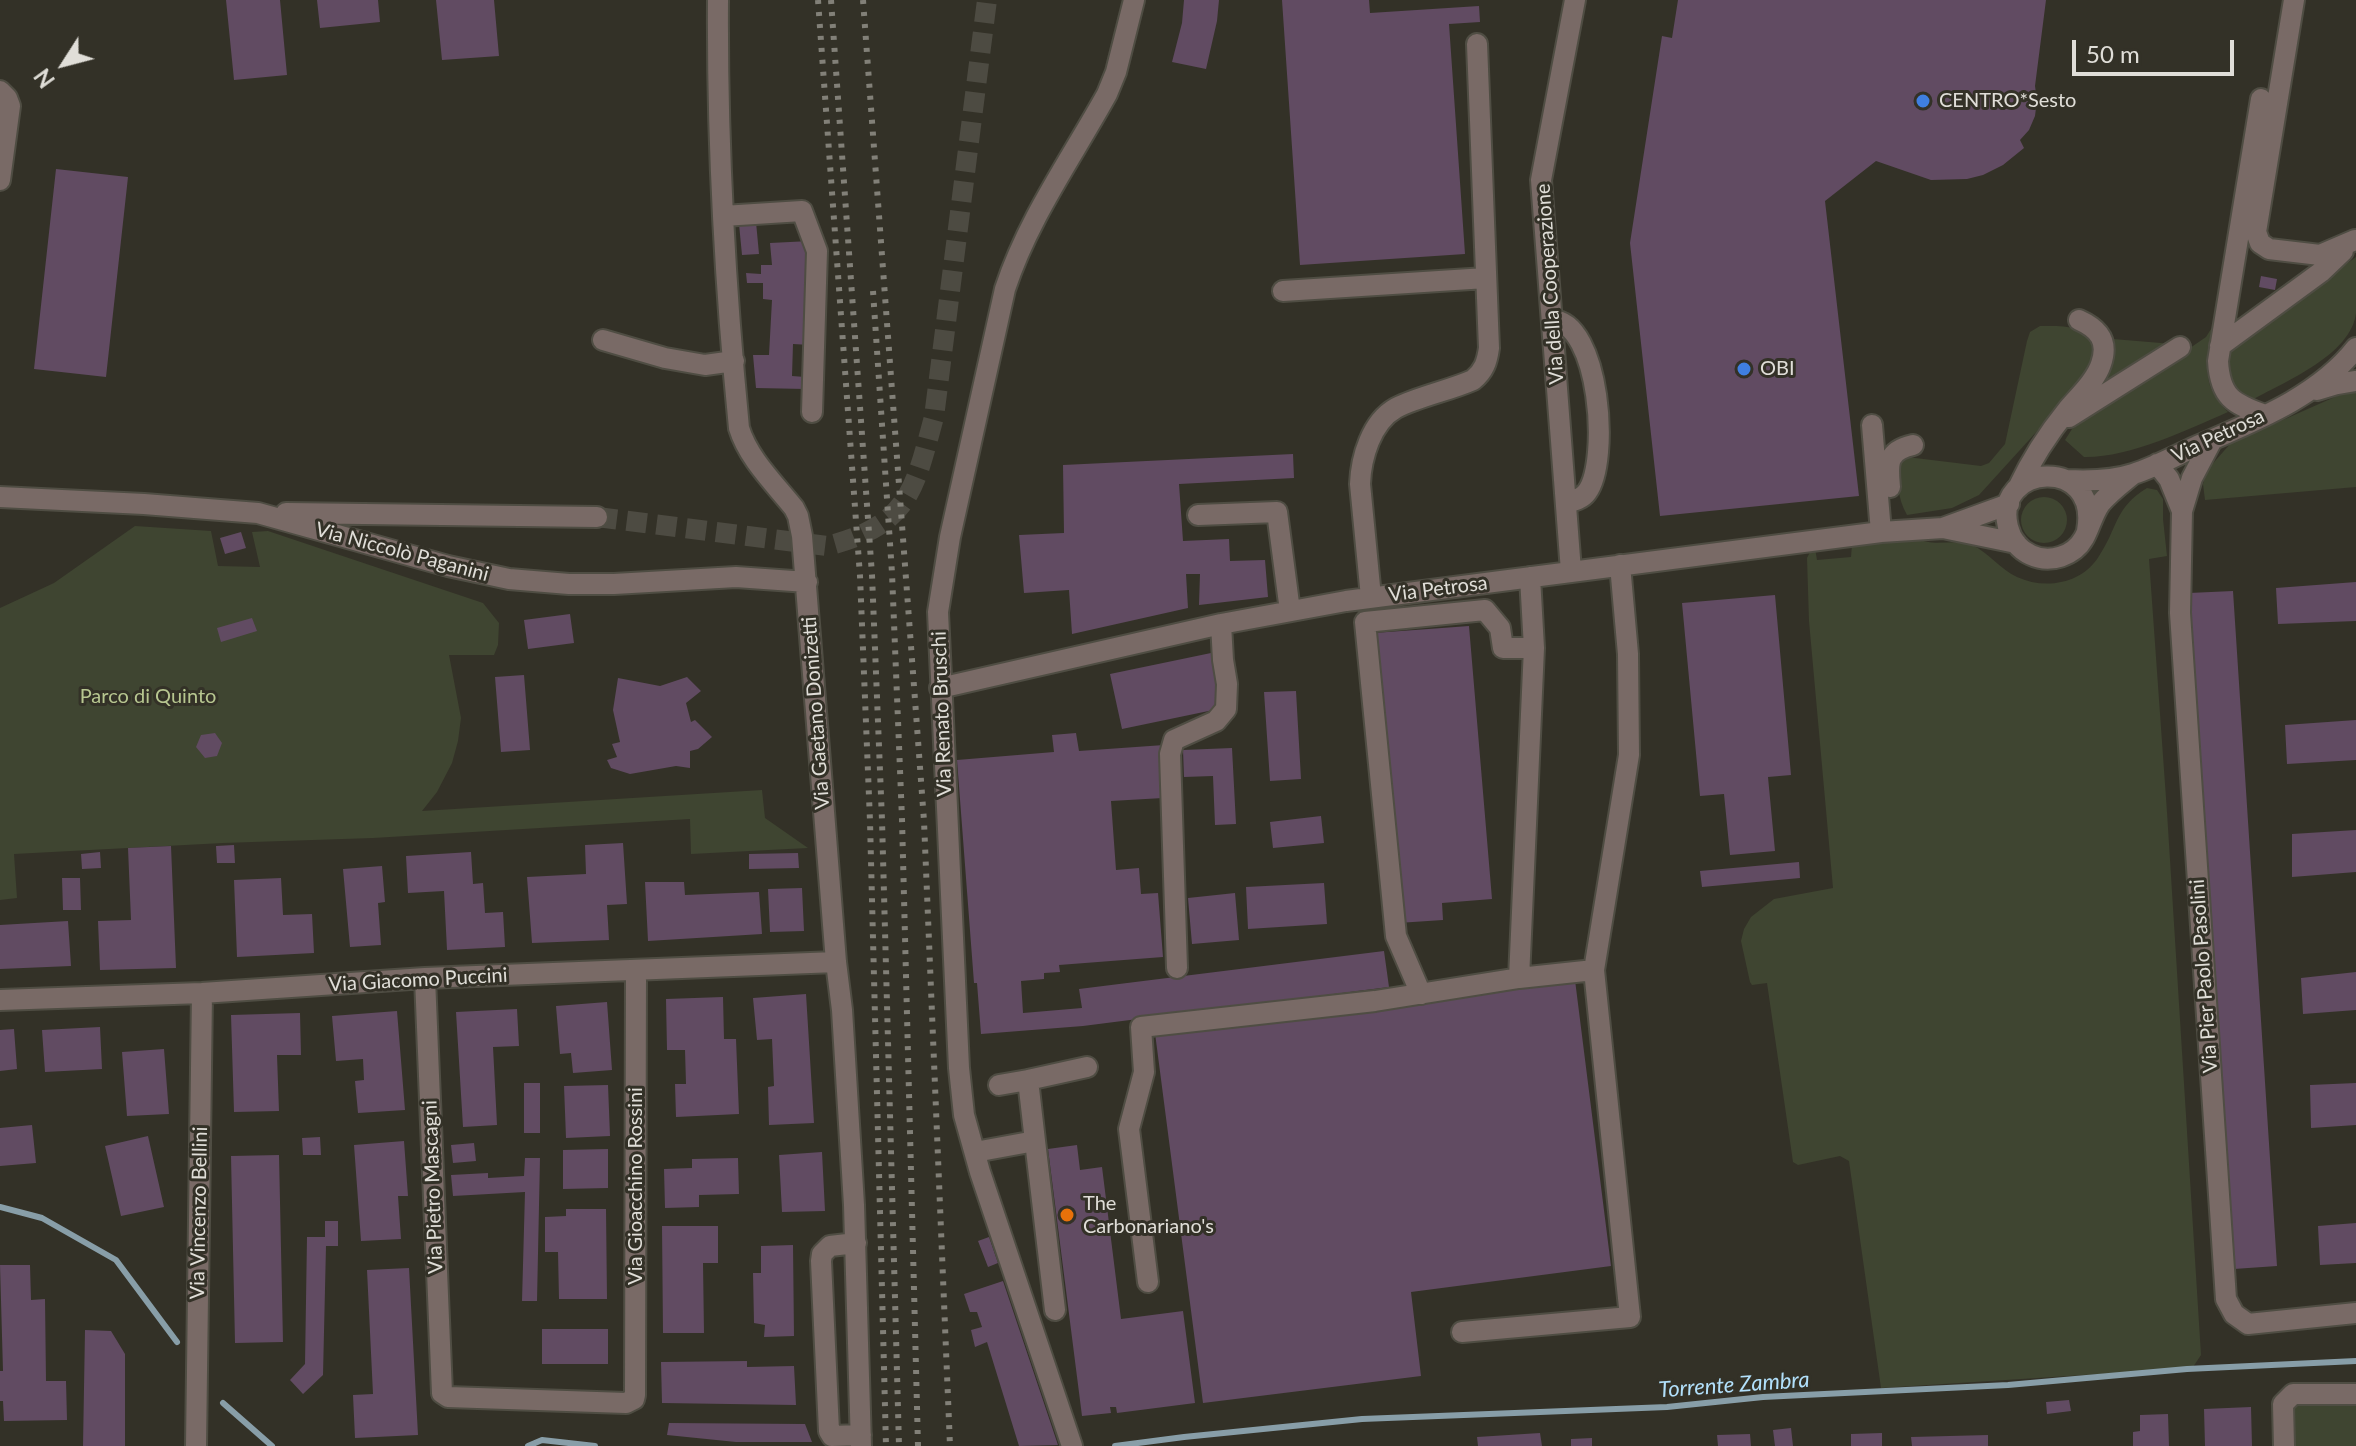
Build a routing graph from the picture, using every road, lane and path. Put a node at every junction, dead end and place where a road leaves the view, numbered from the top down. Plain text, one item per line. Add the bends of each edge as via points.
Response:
1 (718, 0) edge
2 (1134, 0) edge
3 (1575, 0) edge
4 (2294, 0) edge
5 (1477, 44) dead end
6 (0, 91) edge
7 (2261, 99) dead end
8 (0, 180) edge
9 (723, 216) junction
10 (2356, 239) edge
11 (1486, 278) junction
12 (1283, 291) dead end
13 (1552, 320) junction
14 (2079, 320) dead end
15 (603, 340) dead end
16 (2220, 346) junction
17 (2180, 347) dead end
18 (2356, 348) edge
19 (734, 361) junction
20 (2356, 381) edge
21 (2302, 395) junction
22 (812, 412) dead end
23 (2265, 415) junction
24 (1872, 425) dead end
25 (2054, 427) junction
26 (2212, 440) junction
27 (1913, 445) dead end
28 (2157, 464) junction
29 (2132, 475) junction
30 (2067, 480) junction
31 (2013, 496) junction
32 (0, 497) edge
33 (1566, 503) junction
34 (2182, 511) junction
35 (258, 513) junction
36 (1198, 515) dead end
37 (597, 517) tunnel mouth
38 (1943, 528) junction
39 (2087, 531) junction
40 (1888, 532) junction
41 (2016, 543) junction
42 (1620, 565) junction
43 (1571, 571) junction
44 (1530, 577) junction
45 (807, 582) junction
46 (1371, 597) junction
47 (1290, 611) junction
48 (1221, 624) junction
49 (1534, 648) junction
50 (940, 688) junction
51 (836, 962) junction
52 (1177, 968) dead end
53 (636, 970) junction
54 (1594, 970) junction
55 (425, 978) junction
56 (1519, 978) junction
57 (202, 993) junction
58 (1421, 994) junction
59 (0, 1000) edge
60 (1087, 1067) dead end
61 (1028, 1080) junction
62 (999, 1085) dead end
63 (1035, 1141) junction
64 (975, 1152) junction
65 (856, 1243) junction
66 (1148, 1282) dead end
67 (1055, 1310) dead end
68 (2356, 1313) edge
69 (1462, 1332) dead end
70 (2356, 1394) edge
71 (444, 1395) joint
72 (196, 1439) edge
73 (861, 1440) edge
74 (1072, 1443) edge
75 (2284, 1446) edge

1 - 9 street, Via Gaetano Donizetti
2 - 50 street, Via Renato Bruschi via 1107,94 1031,226 1005,289 950,537 938,612
3 - 13 street, Via della Cooperazione via 1541,180
4 - 10 street via 2256,232 2269,249 2320,255
5 - 11 street
6 - 8 street via 10,106
7 - 16 street
9 - 19 street, Via Gaetano Donizetti
9 - 22 street via 802,211 817,251
10 - 16 street via 2321,272
11 - 12 street
11 - 46 street via 1489,348 1480,373 1397,408 1368,444 1360,484
13 - 33 street, Via della Cooperazione
13 - 33 street via 1567,324 1584,346 1599,421 1593,482 1586,495
14 - 25 street via 2099,334 2101,366
15 - 19 street via 705,365
16 - 23 street via 2224,392 2240,406
17 - 25 street
18 - 21 street, Via Petrosa
19 - 45 street, Via Gaetano Donizetti via 742,436 798,516
20 - 21 street, Via Petrosa
21 - 23 street, Via Petrosa
23 - 26 street, Via Petrosa
24 - 40 street
25 - 31 street
26 - 28 street, Via Petrosa
26 - 34 street, Via Pier Paolo Pasolini
27 - 40 street via 1889,462
28 - 29 street, Via Petrosa
28 - 34 street, Via Pier Paolo Pasolini
29 - 30 street, Via Petrosa via 2094,482
29 - 39 street, Via Petrosa via 2097,507
30 - 31 street, Via Petrosa via 2046,475 2031,479
30 - 39 street via 2086,500
31 - 38 street, Via Petrosa
31 - 41 street via 2007,522
32 - 35 street, Via Niccolò Paganini
33 - 43 street, Via della Cooperazione
34 - 68 street, Via Pier Paolo Pasolini via 2180,613 2226,1299 2248,1324
35 - 37 street
35 - 45 street, Via Niccolò Paganini via 509,579 569,584 736,577
36 - 47 street via 1277,512
38 - 40 street, Via Petrosa
38 - 41 street, Via Petrosa
39 - 41 street, Via Petrosa via 2075,549 2058,558 2035,557
40 - 42 street, Via Petrosa
42 - 43 street, Via Petrosa
42 - 54 street via 1629,755
43 - 44 street, Via Petrosa
44 - 46 street, Via Petrosa
44 - 49 street
45 - 51 street, Via Gaetano Donizetti
46 - 47 street, Via Petrosa
47 - 48 street, Via Petrosa
48 - 50 street, Via Petrosa
48 - 52 street via 1226,709 1216,721 1174,740 1170,754
49 - 56 street
49 - 58 street via 1503,648 1500,628 1485,610 1365,622 1396,936
50 - 64 street, Via Renato Bruschi via 959,1068
51 - 53 street, Via Giacomo Puccini
51 - 65 street, Via Gaetano Donizetti
53 - 55 street, Via Giacomo Puccini
53 - 71 street, Via Gioacchino Rossini via 635,1395 626,1403
54 - 56 street
54 - 69 street via 1630,1317
55 - 57 street, Via Giacomo Puccini
55 - 71 street, Via Pietro Mascagni
56 - 58 street
57 - 59 street, Via Giacomo Puccini
57 - 72 street, Via Vincenzo Bellini
58 - 66 street via 1141,1027 1144,1072 1129,1129
60 - 61 street
61 - 62 street
61 - 63 street
63 - 64 street
63 - 67 street
64 - 74 street, Via Renato Bruschi
65 - 73 street, Via Gaetano Donizetti
65 - 73 street via 830,1246 821,1261 829,1431 832,1436
70 - 75 street via 2293,1394 2283,1404

